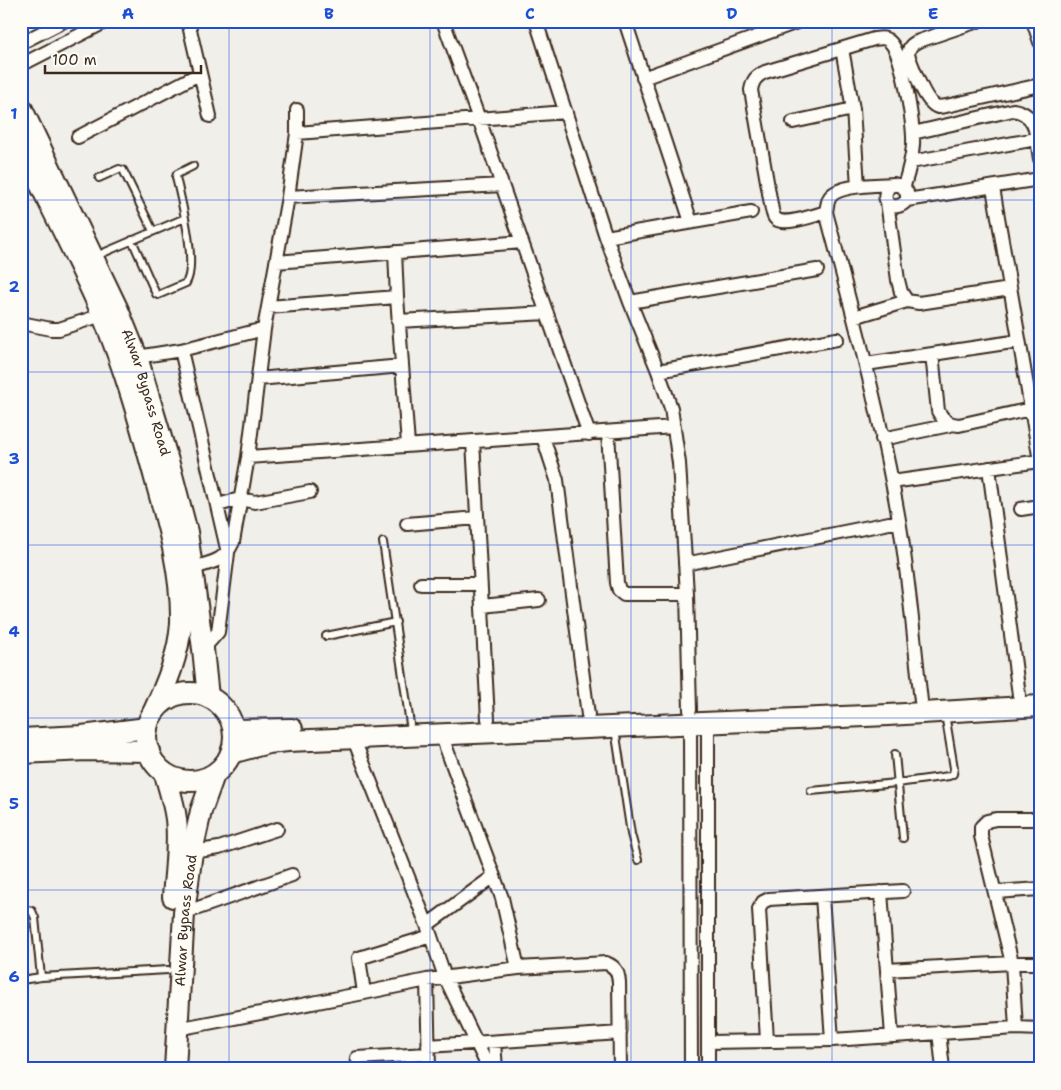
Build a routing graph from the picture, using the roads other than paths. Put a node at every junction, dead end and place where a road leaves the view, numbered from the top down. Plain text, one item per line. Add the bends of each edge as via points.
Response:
1 (64, 21) edge
2 (107, 21) edge
3 (188, 21) edge
4 (442, 21) edge
5 (536, 21) edge
6 (625, 21) edge
7 (800, 21) edge
8 (978, 21) edge
9 (1033, 21) edge
10 (46, 25) edge
11 (772, 26) edge
12 (1040, 42) edge
13 (21, 44) edge
14 (842, 48) junction
15 (21, 65) edge
16 (199, 74) junction
17 (644, 78) junction
18 (1040, 84) edge
19 (21, 107) edge
20 (853, 109) junction
21 (297, 110) dead end
22 (566, 112) junction
23 (210, 116) dead end
24 (479, 119) junction
25 (793, 122) dead end
26 (297, 133) junction
27 (913, 133) junction
28 (78, 137) dead end
29 (1036, 140) junction
30 (21, 144) edge
31 (1040, 159) edge
32 (911, 162) junction
33 (193, 166) dead end
34 (99, 178) dead end
35 (1040, 179) edge
36 (502, 185) junction
37 (899, 185) junction
38 (858, 186) junction
39 (993, 188) junction
40 (288, 197) junction
41 (907, 200) junction
42 (887, 202) junction
43 (751, 212) dead end
44 (826, 212) junction
45 (185, 218) junction
46 (692, 222) junction
47 (153, 231) junction
48 (606, 237) junction
49 (132, 240) junction
50 (522, 242) junction
51 (395, 252) junction
52 (93, 257) junction
53 (276, 262) junction
54 (817, 270) dead end
55 (1010, 289) junction
56 (396, 297) junction
57 (906, 301) junction
58 (630, 302) junction
59 (268, 307) junction
60 (547, 313) junction
61 (102, 315) junction
62 (854, 318) junction
63 (398, 321) junction
64 (21, 323) edge
65 (264, 329) junction
66 (837, 339) dead end
67 (1019, 341) junction
68 (181, 350) junction
69 (932, 354) junction
70 (137, 357) junction
71 (866, 364) junction
72 (402, 366) junction
73 (658, 371) junction
74 (258, 380) junction
75 (1035, 408) edge
76 (950, 425) junction
77 (674, 427) junction
78 (608, 432) junction
79 (589, 434) junction
80 (542, 437) junction
81 (882, 439) junction
82 (473, 440) junction
83 (408, 445) junction
84 (248, 456) junction
85 (1040, 461) edge
86 (988, 468) junction
87 (892, 482) junction
88 (310, 492) dead end
89 (240, 500) junction
90 (218, 505) junction
91 (1040, 506) edge
92 (1021, 508) dead end
93 (477, 518) junction
94 (899, 521) junction
95 (407, 524) dead end
96 (383, 542) dead end
97 (228, 553) junction
98 (685, 564) junction
99 (193, 568) junction
100 (421, 584) dead end
101 (480, 584) junction
102 (687, 594) junction
103 (539, 600) dead end
104 (482, 606) junction
105 (396, 622) junction
106 (326, 636) dead end
107 (204, 649) junction
108 (1040, 694) edge
109 (1019, 695) junction
110 (208, 697) junction
111 (921, 701) junction
112 (1040, 706) edge
113 (945, 712) junction
114 (588, 715) junction
115 (696, 719) junction
116 (150, 720) junction
117 (488, 720) junction
118 (410, 724) junction
119 (615, 728) junction
120 (234, 730) junction
121 (441, 734) junction
122 (353, 737) junction
123 (21, 739) edge
124 (149, 751) junction
125 (21, 753) edge
126 (231, 753) junction
127 (895, 754) dead end
128 (165, 774) junction
129 (214, 775) junction
130 (897, 783) junction
131 (811, 791) dead end
132 (1040, 819) edge
133 (277, 829) dead end
134 (903, 838) dead end
135 (192, 852) junction
136 (638, 860) dead end
137 (292, 875) dead end
138 (494, 876) junction
139 (1040, 889) edge
140 (903, 891) dead end
141 (881, 892) junction
142 (996, 892) junction
143 (822, 896) junction
144 (21, 909) edge
145 (184, 913) junction
146 (429, 931) junction
147 (1012, 963) junction
148 (1040, 963) edge
149 (518, 968) junction
150 (887, 970) junction
151 (155, 971) junction
152 (41, 977) junction
153 (445, 977) junction
154 (21, 980) edge
155 (427, 980) junction
156 (364, 993) junction
157 (1016, 1028) junction
158 (177, 1029) junction
159 (1040, 1029) edge
160 (939, 1032) junction
161 (620, 1033) junction
162 (892, 1036) junction
163 (767, 1040) junction
164 (832, 1040) junction
165 (494, 1042) junction
166 (708, 1042) junction
167 (476, 1044) junction
168 (428, 1050) junction
169 (357, 1058) dead end
170 (163, 1069) edge
171 (175, 1069) edge
172 (428, 1069) edge
173 (488, 1069) edge
174 (496, 1069) edge
175 (620, 1069) edge
176 (691, 1069) edge
177 (708, 1069) edge
178 (943, 1069) edge

1 - 10 street
2 - 15 street
3 - 16 street
4 - 24 street
5 - 22 street
6 - 17 street
7 - 11 street
8 - 18 street via 919,41 908,48 908,55 932,103 938,107 946,106
9 - 12 street
10 - 13 street
11 - 17 street
14 - 20 street
14 - 27 street via 883,38 890,41 900,63
14 - 44 street via 765,72 753,82 751,90 775,218 789,221
16 - 23 street
16 - 28 street
17 - 46 street
19 - 52 main road, Alwar Bypass Road
20 - 25 street
20 - 38 street
21 - 26 street
22 - 24 street
22 - 48 street
24 - 26 street
24 - 36 street
26 - 40 street
27 - 29 street via 1013,110 1030,116
27 - 32 street
29 - 31 street
29 - 32 street
30 - 61 main road, Alwar Bypass Road
32 - 37 street
33 - 45 lane via 176,177
34 - 47 lane via 123,170
35 - 39 street
36 - 40 street
36 - 50 street
37 - 38 street
37 - 41 street via 908,192
37 - 42 street via 886,191
38 - 44 street via 831,195
39 - 41 street
39 - 55 street
40 - 53 street
41 - 42 street via 898,207
42 - 57 street via 898,280
43 - 46 street
44 - 62 street
45 - 47 lane
45 - 49 lane via 189,278 182,286 158,296
46 - 48 street
47 - 49 lane
48 - 58 street
49 - 52 lane
50 - 51 street
50 - 60 street
51 - 53 street
51 - 56 street
52 - 70 main road, Alwar Bypass Road
53 - 59 street
54 - 58 street
55 - 57 street via 919,303
55 - 67 street
56 - 59 street
56 - 63 street
57 - 62 street
58 - 73 street
59 - 65 street
60 - 63 street
60 - 79 street
61 - 64 street via 59,329
61 - 116 main road, Alwar Bypass Road via 119,357 152,465 177,568 181,625 177,651
62 - 71 street
63 - 72 street
65 - 68 street
65 - 74 street
66 - 73 street
67 - 69 street
67 - 75 street
68 - 70 street
68 - 90 street
69 - 71 street
69 - 76 street via 938,411
70 - 99 main road, Alwar Bypass Road via 171,471
71 - 81 street
72 - 74 street
72 - 83 street
73 - 77 street
74 - 84 street
75 - 76 street
75 - 85 street
76 - 81 street
77 - 78 street
77 - 98 street
78 - 79 street
78 - 102 street via 619,590 624,594
79 - 80 street
80 - 82 street
80 - 114 street via 557,480
81 - 87 street
82 - 83 street
82 - 93 street
83 - 84 street
84 - 89 street
85 - 86 street
86 - 87 street
86 - 109 street
87 - 94 street
88 - 89 street via 255,502
89 - 90 street
89 - 97 street
90 - 97 street
91 - 92 street
93 - 95 street
93 - 101 street
94 - 98 street
94 - 111 street
96 - 105 lane
97 - 99 street via 219,560
97 - 107 street via 218,632
98 - 102 street
99 - 107 main road, Alwar Bypass Road
100 - 101 street
101 - 104 street
102 - 115 street
103 - 104 street
104 - 117 street
105 - 106 lane
105 - 118 lane
107 - 110 main road, Alwar Bypass Road
108 - 109 main road
109 - 111 main road
110 - 116 main road via 193,693 177,695 163,702
110 - 120 main road via 229,716
111 - 115 main road
112 - 113 main road
113 - 115 main road
113 - 130 lane via 953,774
114 - 115 main road
114 - 117 main road
115 - 119 main road
115 - 166 street
115 - 176 street
116 - 123 main road via 82,736
116 - 124 main road via 146,745
117 - 118 main road
118 - 120 main road
119 - 121 main road
119 - 136 lane
120 - 126 main road
121 - 122 main road
121 - 138 street
122 - 126 main road via 268,743
122 - 146 street
124 - 125 main road
124 - 128 main road
126 - 129 main road
127 - 130 lane
128 - 129 main road via 181,781 198,781
128 - 151 main road, Alwar Bypass Road via 173,801 177,841
129 - 135 main road, Alwar Bypass Road via 201,811
130 - 131 lane
130 - 134 lane
132 - 142 street via 996,819 981,827
133 - 135 street via 219,848
135 - 145 main road, Alwar Bypass Road
137 - 145 street
138 - 146 street
138 - 149 street
139 - 142 street
140 - 141 street
141 - 143 street
141 - 150 street
142 - 147 street
143 - 163 street via 769,899 760,909
143 - 164 street
144 - 152 lane via 32,911 35,918
145 - 158 main road, Alwar Bypass Road
146 - 153 street
146 - 156 street via 360,958
147 - 148 street
147 - 150 street
147 - 157 street
149 - 153 street
149 - 161 street via 606,963 614,966 619,982
150 - 162 street
151 - 152 lane
151 - 170 main road, Alwar Bypass Road
152 - 154 lane
153 - 155 street
153 - 167 street
155 - 156 street
155 - 168 street
156 - 158 street
157 - 159 street
157 - 160 street
158 - 171 main road, Alwar Bypass Road
160 - 162 street
160 - 178 street
161 - 165 street
161 - 175 street
162 - 164 street
163 - 164 street
163 - 166 street
165 - 167 street
165 - 174 street
166 - 177 street
167 - 168 street
167 - 173 street
168 - 169 street
168 - 172 street

